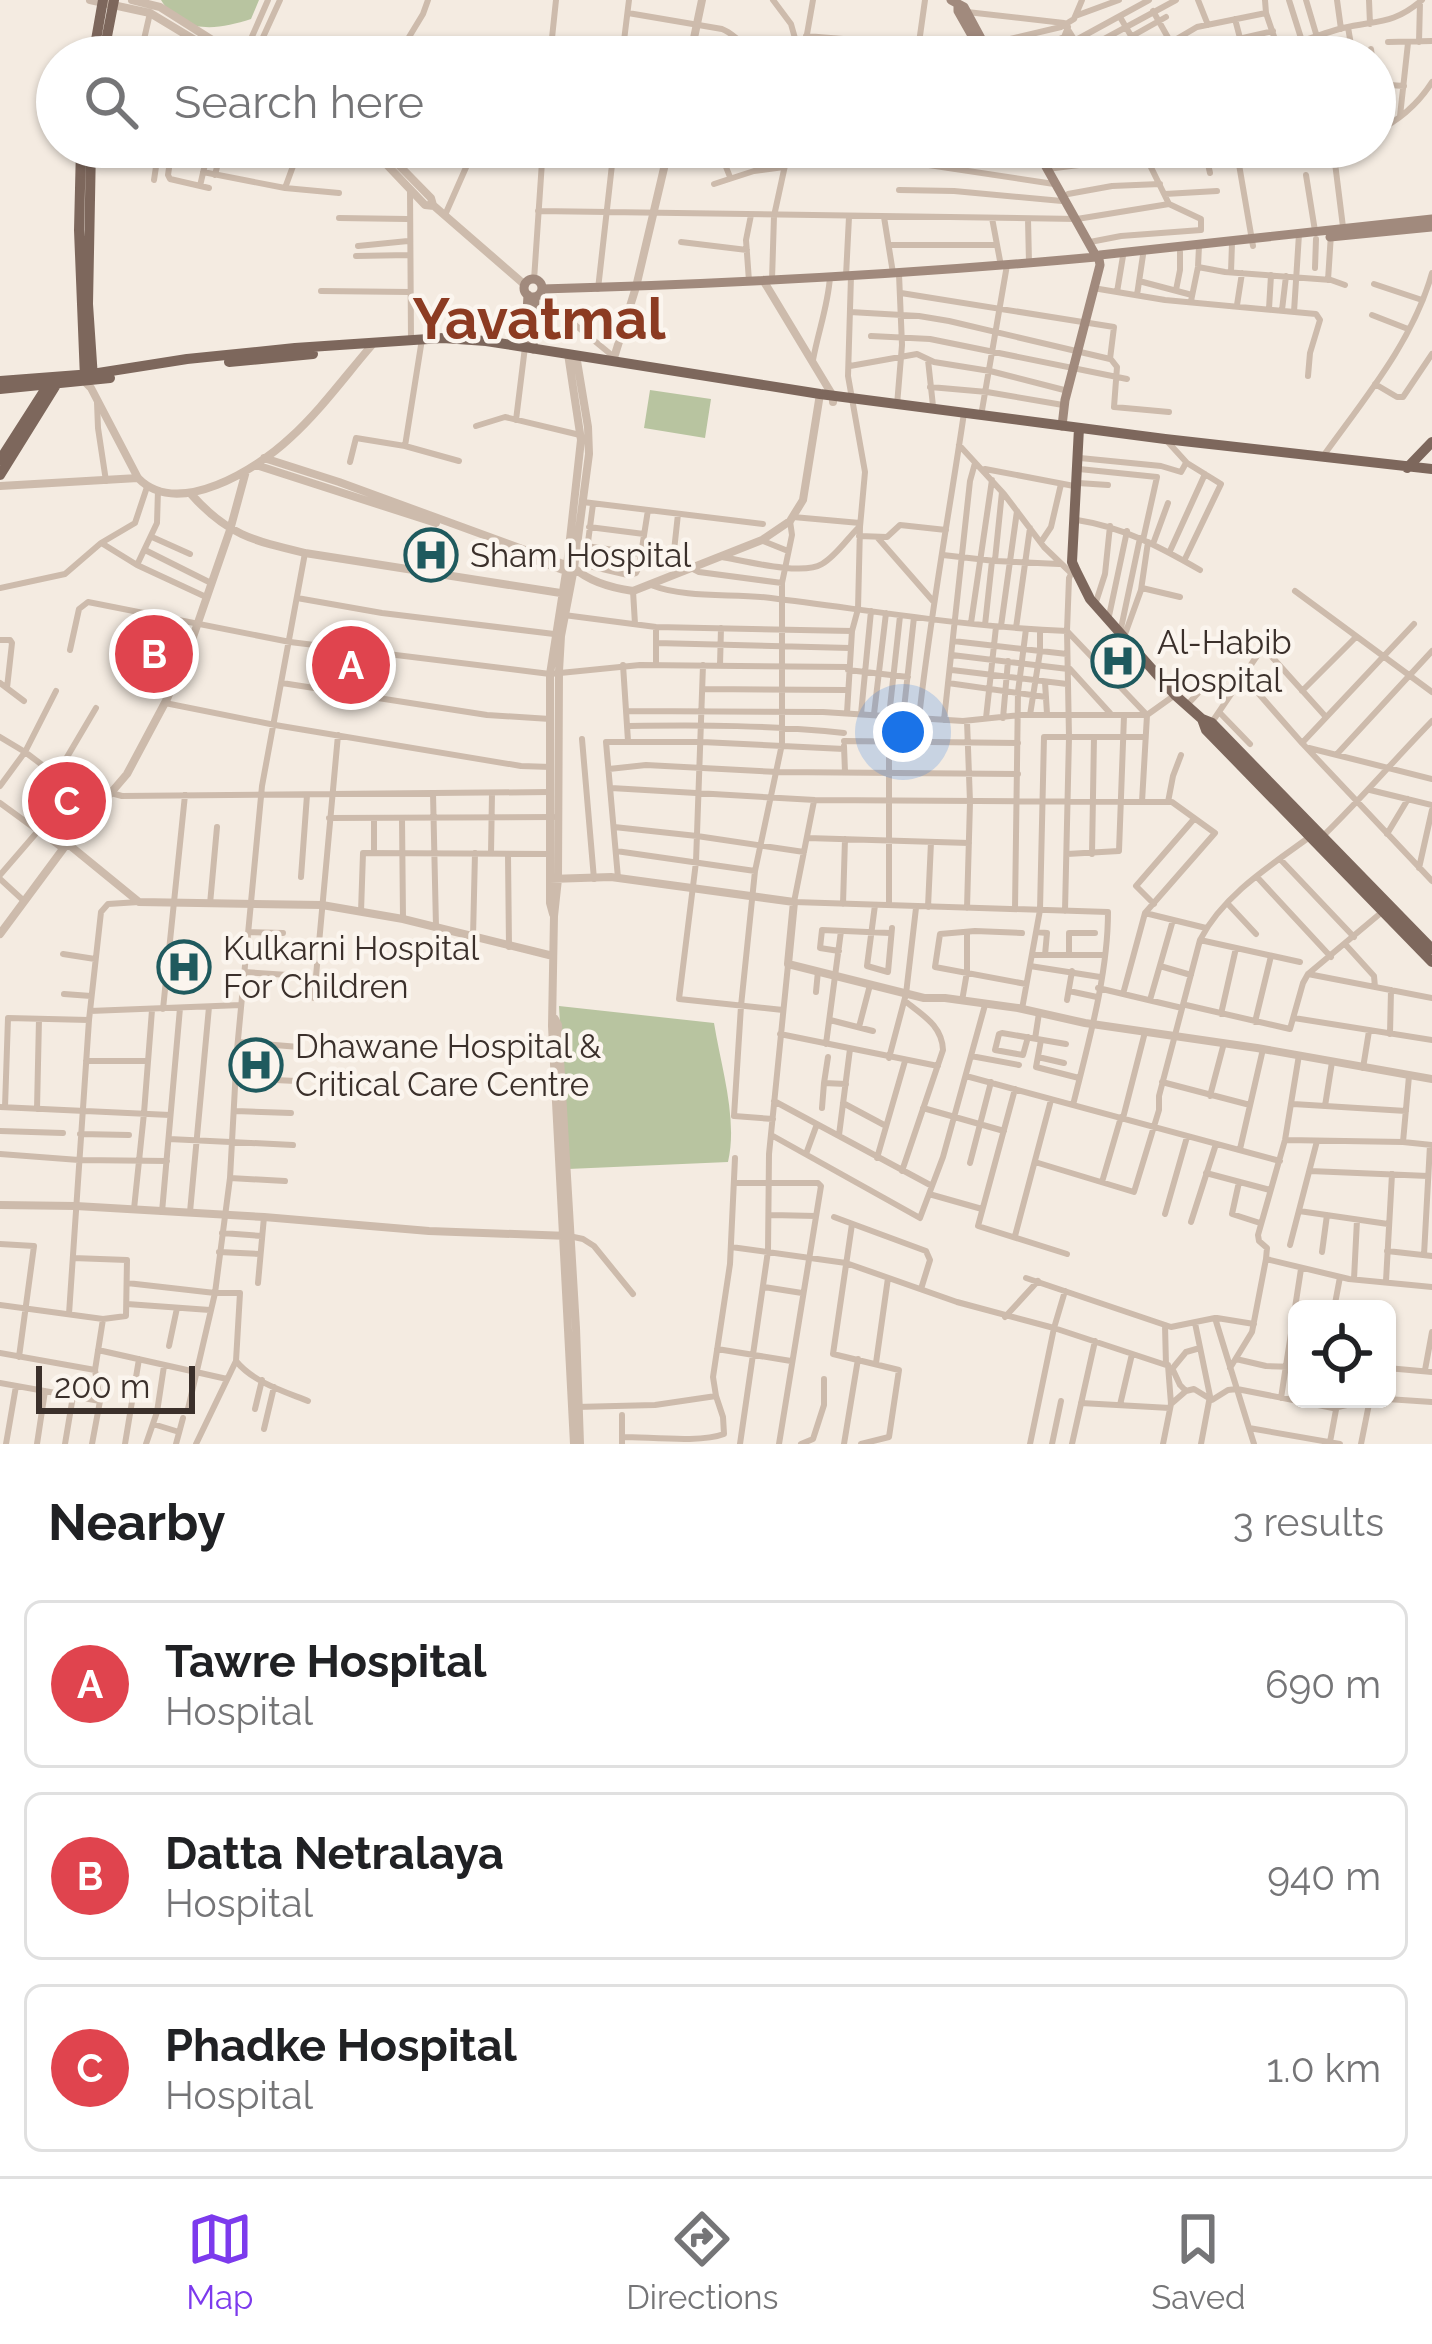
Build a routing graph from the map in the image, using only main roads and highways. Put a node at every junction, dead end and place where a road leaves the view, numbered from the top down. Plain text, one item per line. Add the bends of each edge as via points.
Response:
1 (104, 1) edge
2 (957, 3) edge
3 (97, 36) edge
4 (103, 36) edge
5 (975, 36) edge
6 (80, 168) edge
7 (91, 168) edge
8 (1050, 168) joint
9 (1067, 198) junction
10 (1432, 223) edge
11 (1199, 248) junction
12 (1098, 257) junction
13 (528, 349) junction
14 (573, 358) junction
15 (89, 380) junction
16 (54, 381) junction
17 (0, 385) edge
18 (827, 398) junction
19 (852, 401) junction
20 (963, 416) junction
21 (1062, 426) junction
22 (1079, 431) junction
23 (1167, 441) junction
24 (6, 443) edge
25 (1432, 446) edge
26 (0, 460) edge
27 (1411, 469) junction
28 (1432, 472) edge
29 (0, 476) edge
30 (1386, 908) junction
31 (1432, 949) edge
32 (1432, 962) edge

1 - 3 main road
1 - 4 main road
2 - 5 main road
6 - 15 main road
7 - 15 main road
8 - 9 main road
8 - 9 main road
9 - 12 main road
10 - 11 main road
11 - 12 main road
11 - 12 main road
12 - 13 main road via 534,290
12 - 21 main road
13 - 14 main road
13 - 15 main road via 418,342 187,359
14 - 18 main road
14 - 18 main road
15 - 16 main road
16 - 17 main road
16 - 24 main road
16 - 29 main road
18 - 19 main road
19 - 20 main road
19 - 20 main road
20 - 21 main road
20 - 22 main road
21 - 22 main road
22 - 23 main road
22 - 30 main road via 1070,568 1175,694
23 - 27 main road
23 - 27 main road
24 - 26 main road
25 - 27 main road
27 - 28 main road
30 - 31 main road
30 - 32 main road

